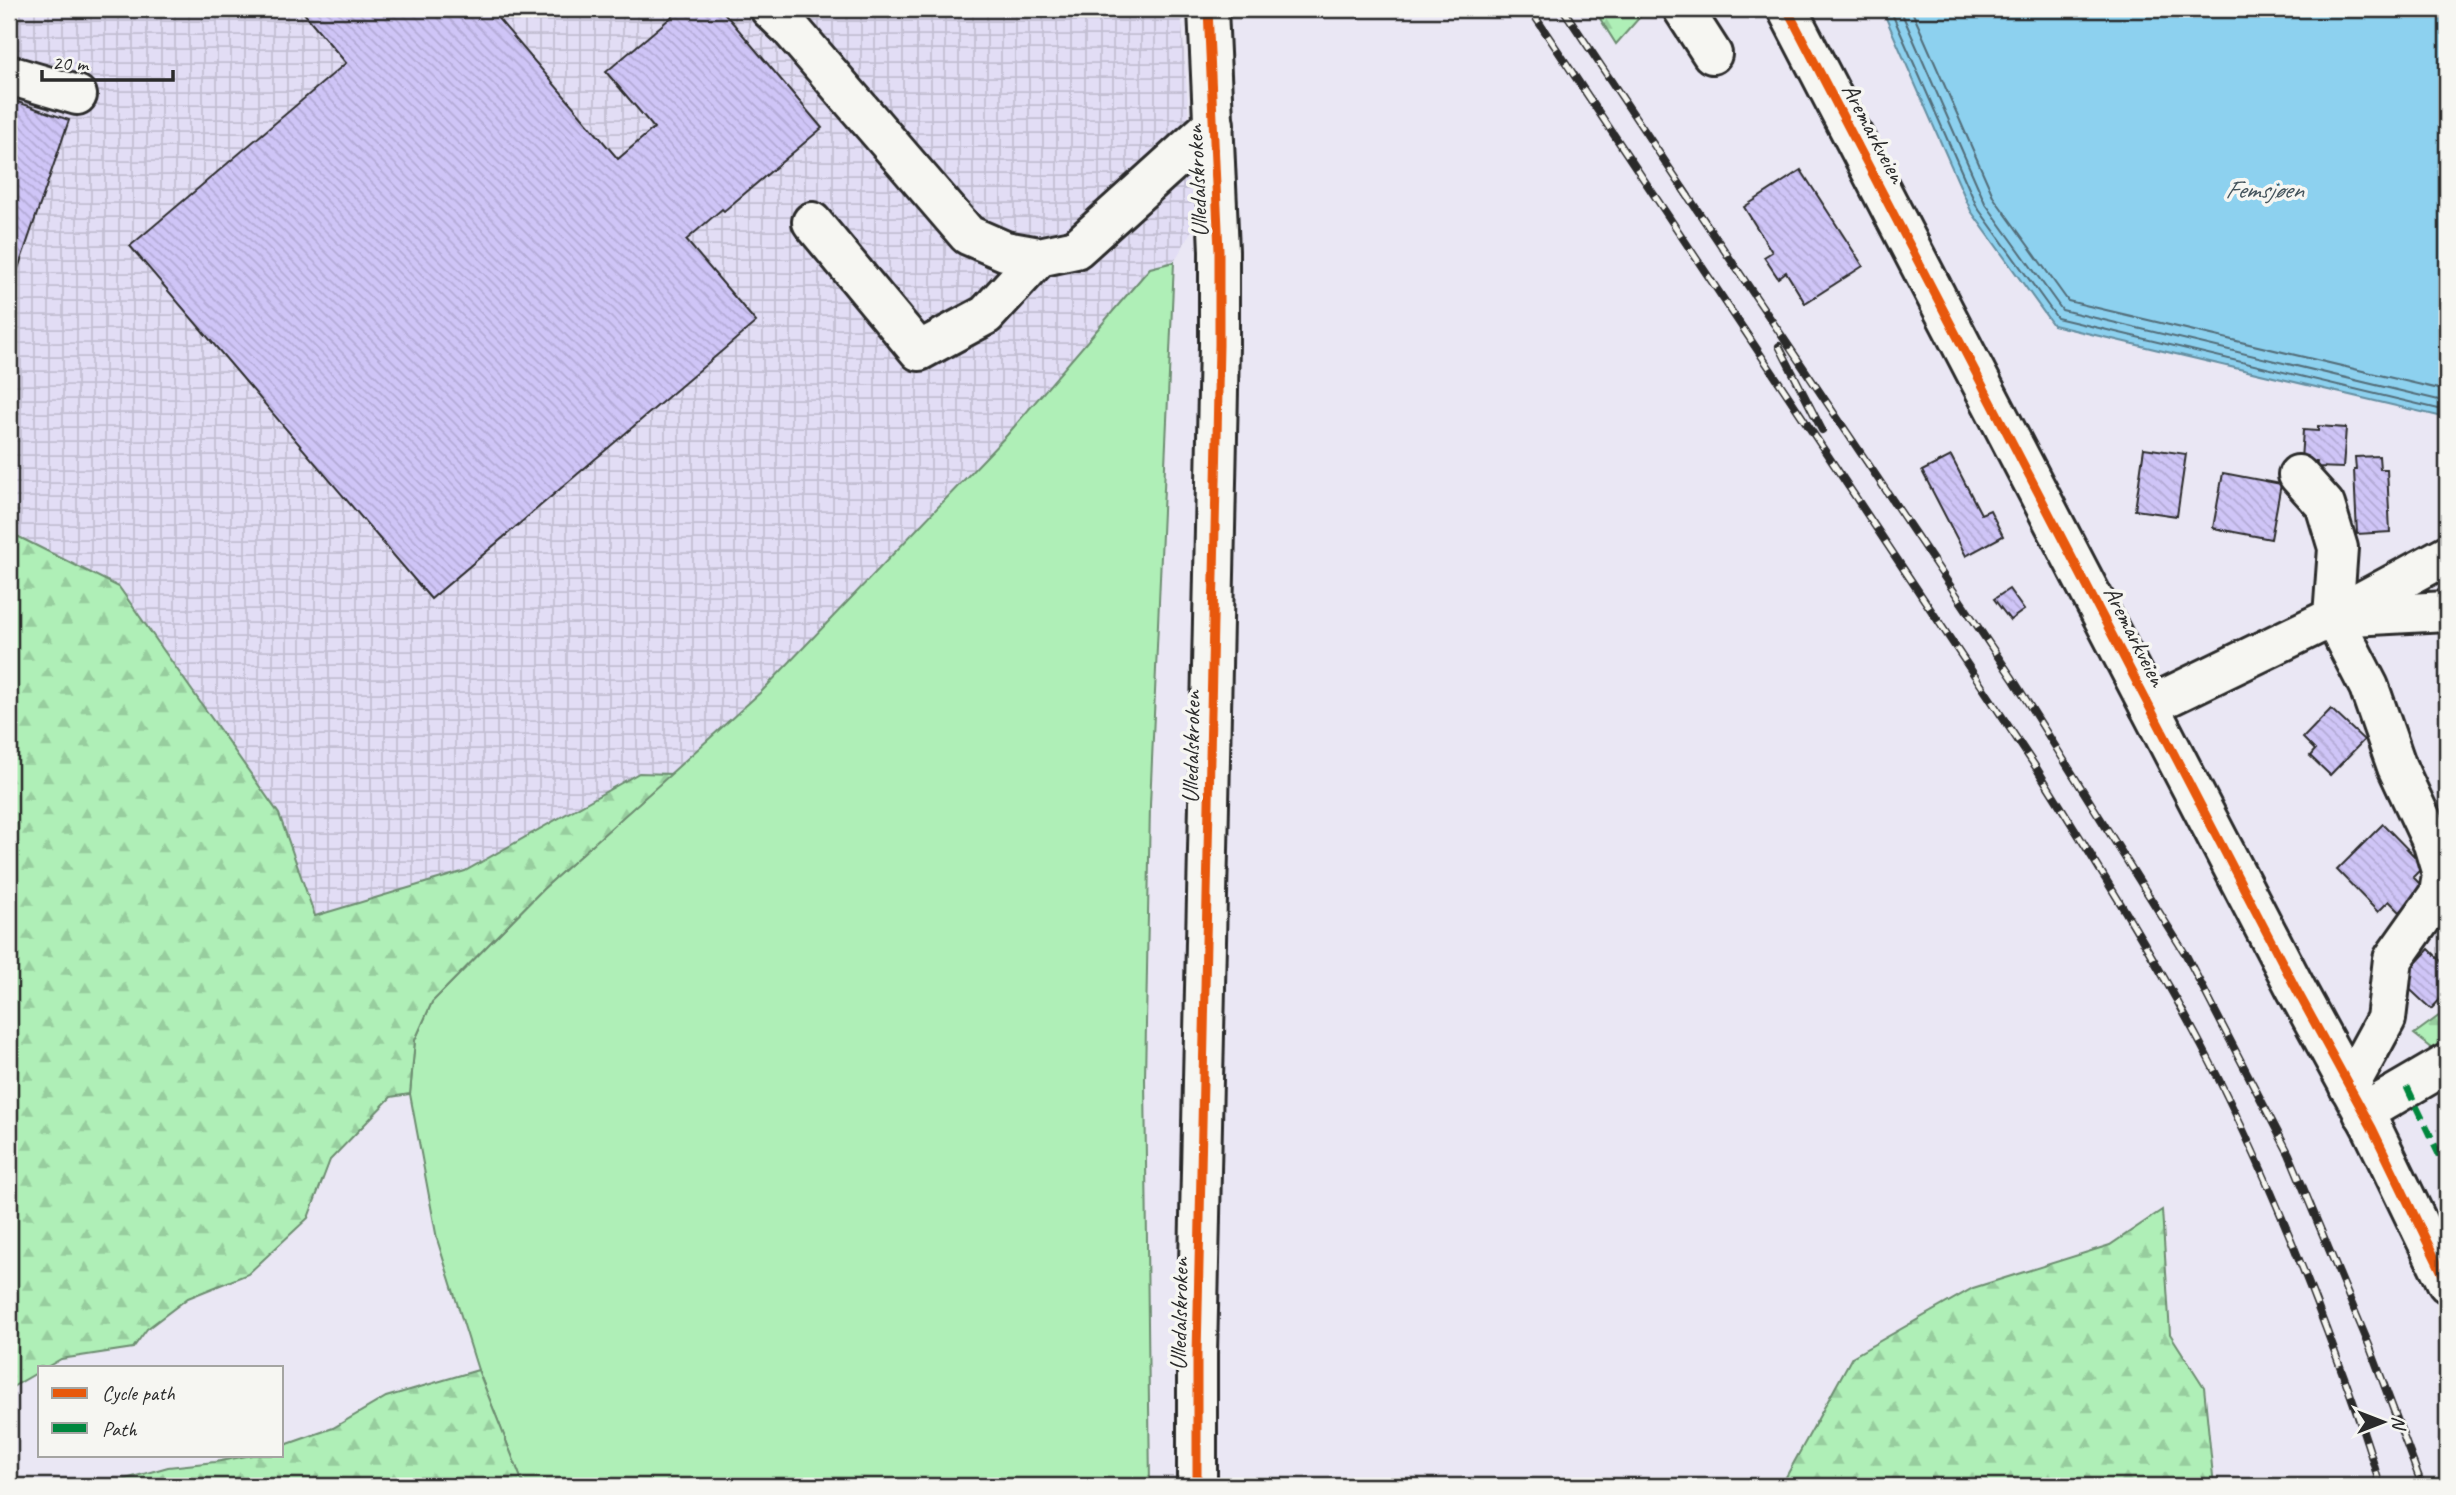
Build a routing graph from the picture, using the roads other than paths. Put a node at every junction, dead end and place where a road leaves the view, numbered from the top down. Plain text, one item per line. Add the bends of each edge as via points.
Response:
1 (770, 9) edge
2 (1208, 9) edge
3 (1683, 9) edge
4 (1787, 9) edge
5 (1712, 54) dead end
6 (9, 75) edge
7 (77, 95) dead end
8 (1214, 124) junction
9 (812, 222) dead end
10 (1039, 257) junction
11 (2298, 475) dead end
12 (2447, 555) edge
13 (2447, 611) edge
14 (2333, 617) junction
15 (2149, 706) junction
16 (2447, 1064) edge
17 (2356, 1100) junction
18 (2447, 1283) edge
19 (1197, 1486) edge

1 - 10 street via 968,235 1005,251
2 - 8 street, Ulledalskroken
3 - 5 street
4 - 15 street, Aremarkveien
6 - 7 street
8 - 10 street via 1076,249
8 - 19 street, Ulledalskroken via 1220,251
9 - 10 street via 919,351 986,315
11 - 14 street via 2325,505 2338,548
12 - 14 street
13 - 14 street
14 - 15 street
14 - 17 street via 2369,687 2442,874 2439,894 2393,959 2386,1019
15 - 17 street, Aremarkveien
16 - 17 street
17 - 18 street, Aremarkveien

